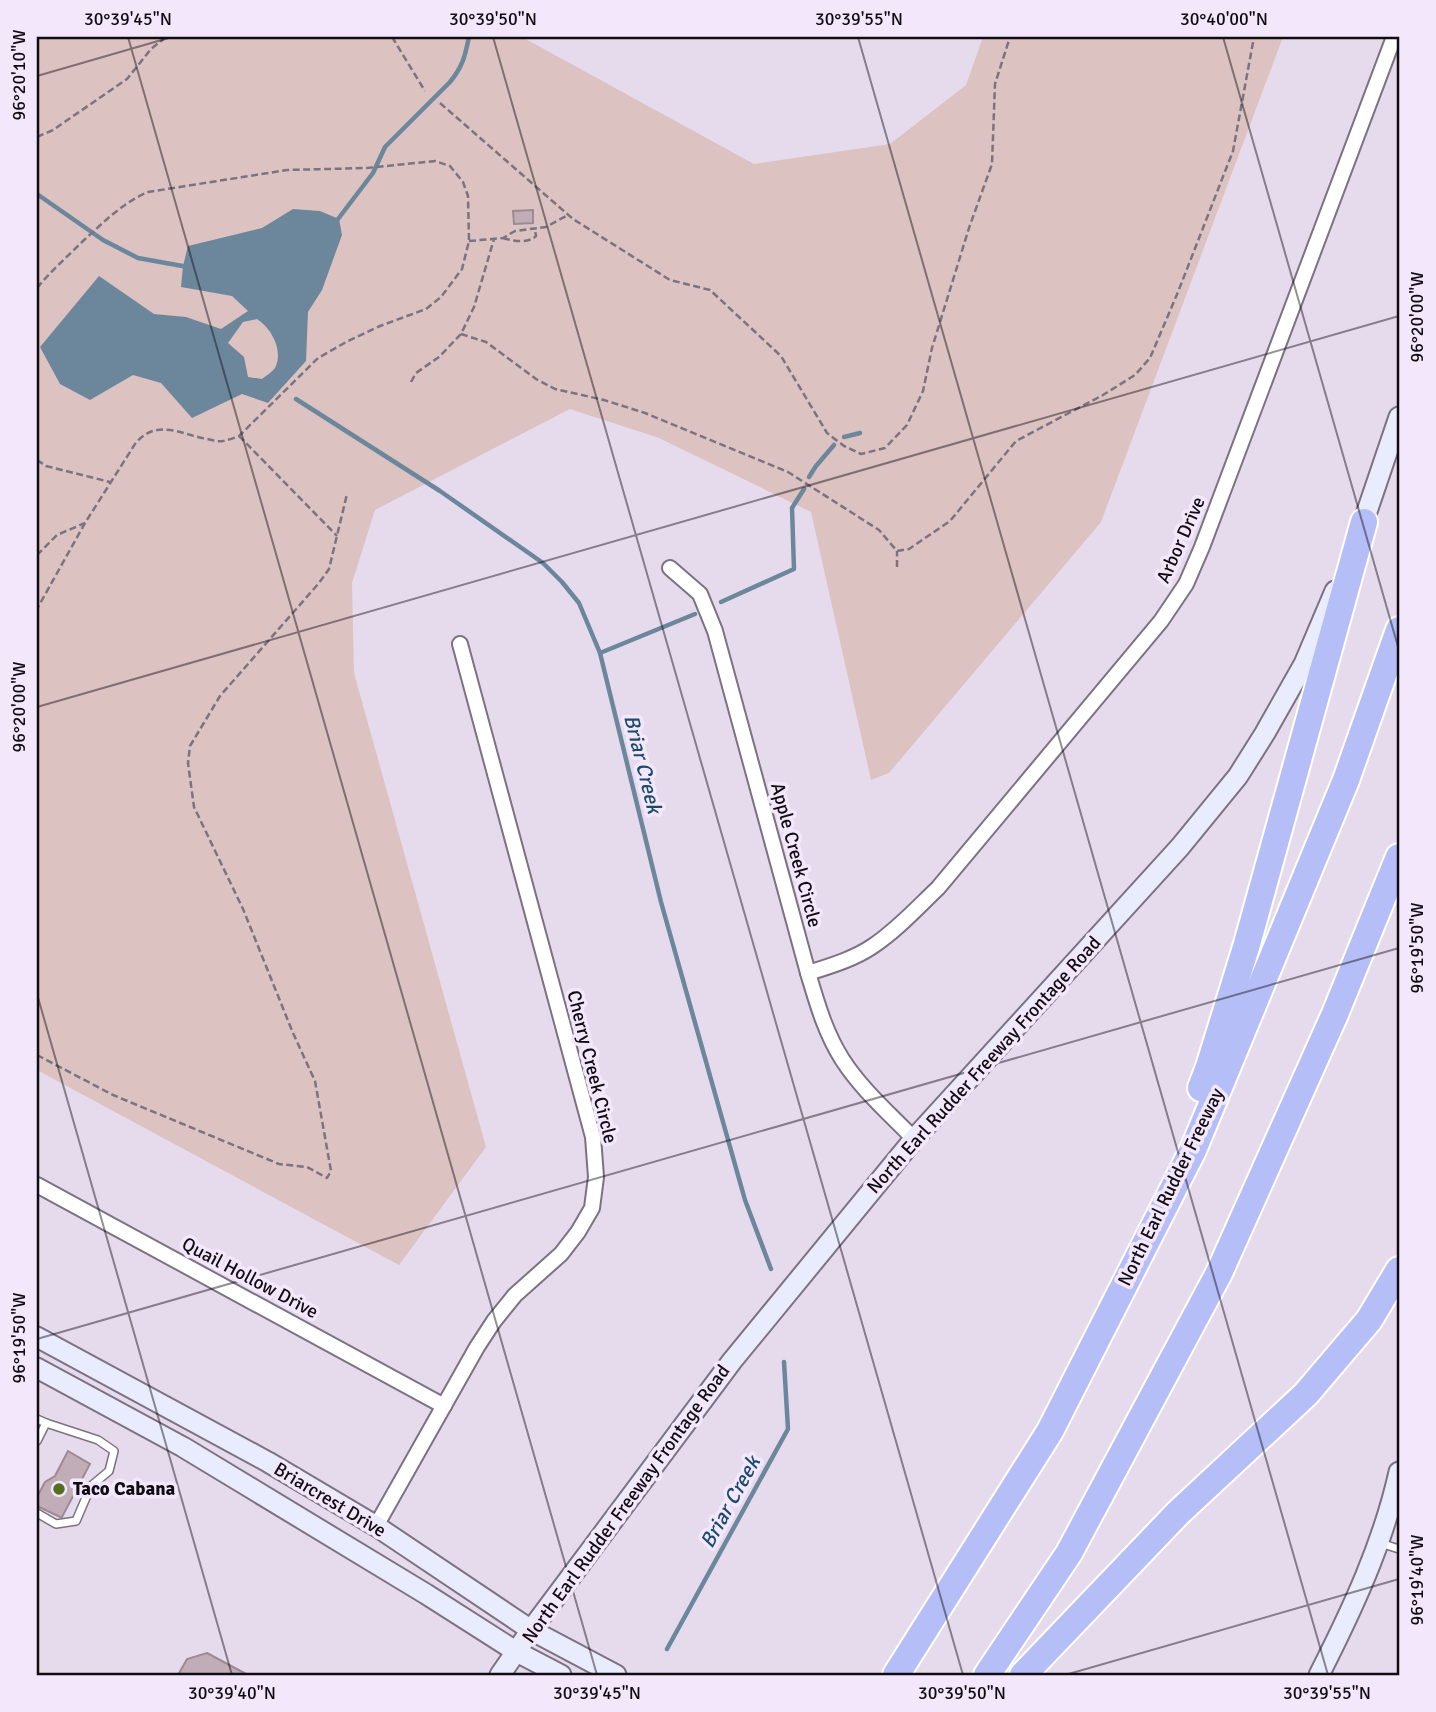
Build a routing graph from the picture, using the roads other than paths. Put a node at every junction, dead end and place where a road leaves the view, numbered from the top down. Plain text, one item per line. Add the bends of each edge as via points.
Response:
1 (1394, 37) edge
2 (1399, 416) edge
3 (1364, 522) junction
4 (670, 568) dead end
5 (1399, 630) edge
6 (460, 644) dead end
7 (1399, 857) edge
8 (808, 973) junction
9 (914, 1139) junction
10 (37, 1185) edge
11 (1399, 1269) edge
12 (1126, 1282) junction
13 (37, 1336) edge
14 (37, 1368) edge
15 (444, 1405) junction
16 (37, 1419) edge
17 (46, 1423) junction
18 (37, 1441) edge
19 (1399, 1472) edge
20 (37, 1513) edge
21 (376, 1526) junction
22 (1380, 1543) junction
23 (1399, 1549) edge
24 (531, 1630) junction
25 (517, 1652) junction
26 (500, 1675) edge
27 (561, 1675) edge
28 (616, 1675) edge
29 (896, 1675) edge
30 (987, 1675) edge
31 (1023, 1675) edge
32 (1319, 1675) edge

1 - 8 street, Arbor Drive via 1186,584 1161,621 938,888 872,947
2 - 3 main road, North Earl Rudder Freeway Frontage Road
3 - 9 main road, North Earl Rudder Freeway Frontage Road via 1304,664 1238,776 1180,847
3 - 12 highway via 1213,1055
4 - 8 street, Apple Creek Circle via 700,594 715,631
5 - 12 highway, North Earl Rudder Freeway via 1346,780 1193,1150
6 - 15 street, Cherry Creek Circle via 593,1137 596,1177 592,1208 578,1232 494,1321
7 - 30 highway via 1335,1014 1219,1273 1069,1553
8 - 9 street, Apple Creek Circle via 823,1023 842,1059
9 - 24 main road, North Earl Rudder Freeway Frontage Road via 732,1361
10 - 15 street, Quail Hollow Drive
11 - 31 highway via 1369,1320 1306,1394 1178,1513
12 - 29 highway, North Earl Rudder Freeway via 1050,1431
13 - 21 main road, Briarcrest Drive
14 - 25 main road, Briarcrest Drive via 183,1447
15 - 21 street, Cherry Creek Circle
16 - 17 lane
17 - 18 lane
17 - 20 lane via 98,1440 114,1451 109,1471 91,1486 76,1521 56,1524
19 - 22 main road
21 - 24 main road, Briarcrest Drive
22 - 23 lane
22 - 32 main road
24 - 25 main road, North Earl Rudder Freeway Frontage Road
24 - 28 main road, Briarcrest Drive
25 - 26 main road, North Earl Rudder Freeway Frontage Road
25 - 27 main road, Briarcrest Drive

